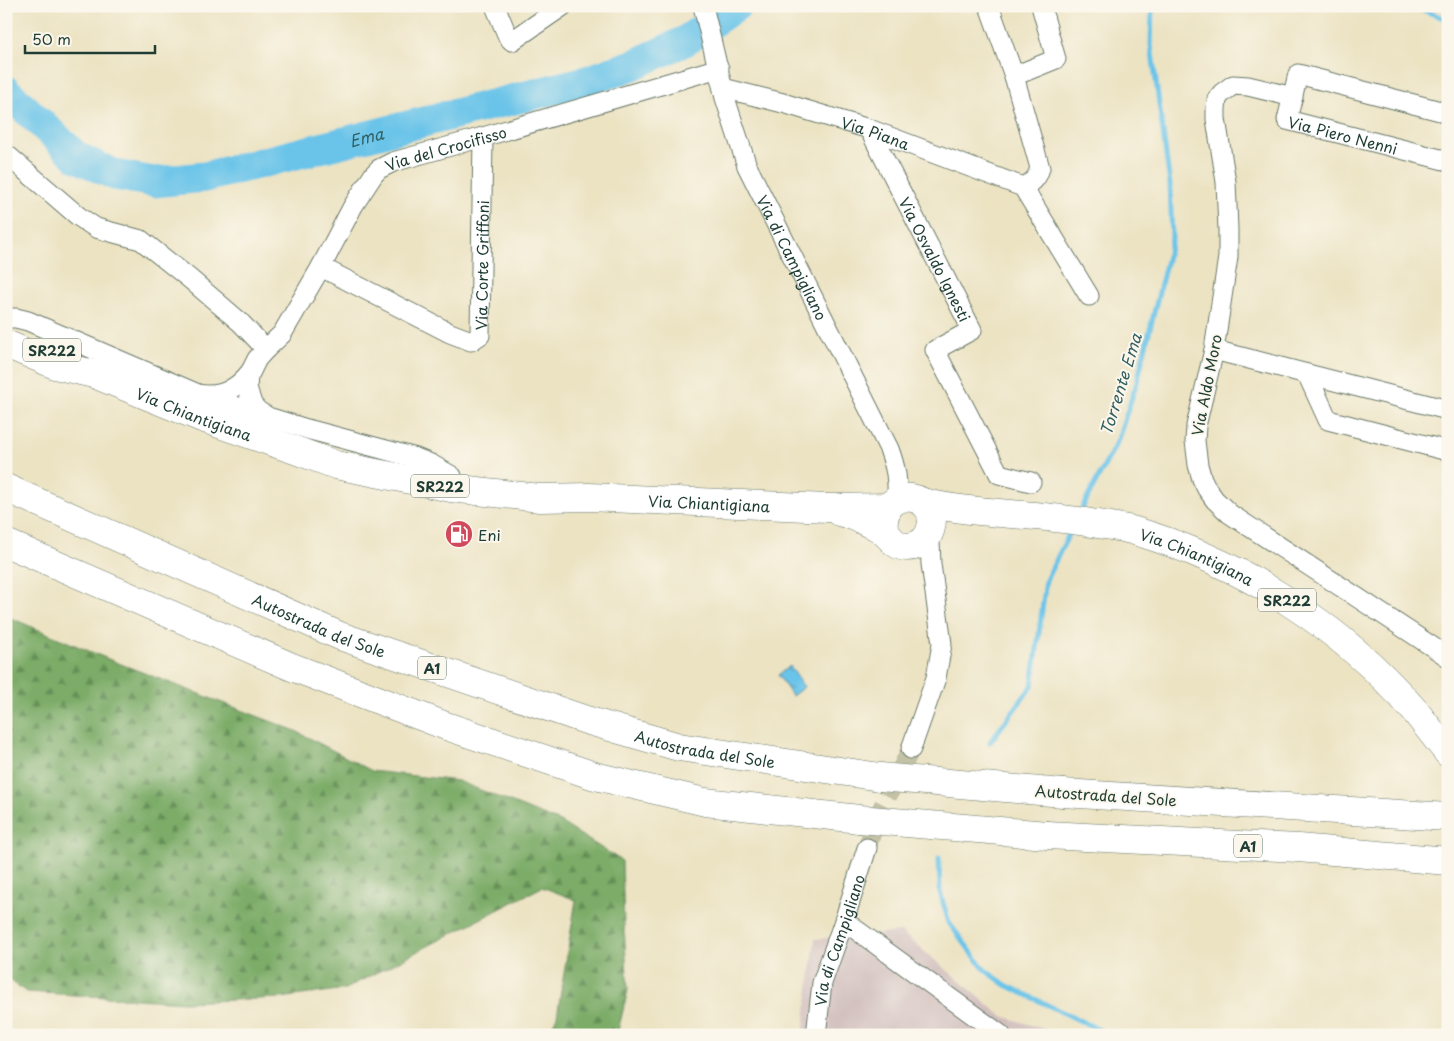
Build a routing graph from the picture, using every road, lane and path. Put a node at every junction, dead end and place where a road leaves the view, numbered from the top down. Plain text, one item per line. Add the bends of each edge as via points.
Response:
1 (495, 6) edge
2 (563, 6) edge
3 (703, 6) edge
4 (989, 6) edge
5 (1041, 6) edge
6 (719, 68) junction
7 (1014, 76) junction
8 (723, 88) junction
9 (1293, 98) junction
10 (1448, 113) edge
11 (869, 129) junction
12 (483, 137) junction
13 (6, 154) edge
14 (1448, 161) edge
15 (1023, 187) junction
16 (320, 267) junction
17 (1088, 296) dead end
18 (6, 318) edge
19 (6, 330) edge
20 (6, 344) edge
21 (266, 349) junction
22 (1214, 350) junction
23 (251, 371) junction
24 (94, 374) junction
25 (1307, 374) junction
26 (198, 394) junction
27 (1448, 410) edge
28 (268, 417) junction
29 (295, 450) junction
30 (1448, 451) edge
31 (452, 476) junction
32 (1031, 482) dead end
33 (6, 488) edge
34 (590, 497) junction
35 (909, 520) junction
36 (6, 542) edge
37 (1448, 657) edge
38 (1414, 710) junction
39 (1448, 729) edge
40 (911, 749) tunnel mouth
41 (1448, 753) edge
42 (1448, 817) edge
43 (867, 848) tunnel mouth
44 (1448, 861) edge
45 (844, 921) junction
46 (816, 1035) edge
47 (1001, 1035) edge

1 - 2 street via 512,41
3 - 6 street, Via di Campigliano
4 - 7 street
5 - 7 street via 1056,59
6 - 8 street, Via di Campigliano
6 - 12 street, Via del Crocifisso
7 - 15 street via 1040,168 1038,177
8 - 11 street, Via Piana
8 - 35 street, Via di Campigliano via 747,166 889,449
9 - 10 street, Via Piero Nenni via 1298,74
9 - 14 street, Via Piero Nenni via 1288,120
9 - 22 street, Via Aldo Moro via 1239,84 1227,88 1217,99 1216,119 1226,182 1228,257
11 - 15 street, Via Piana
11 - 32 street, Via Osvaldo Ignesti via 972,330 935,350 999,474
12 - 16 street, Via del Crocifisso via 393,162 379,169 353,206
12 - 16 street, Via Corte Griffoni via 480,335 471,341 450,333
13 - 21 street via 96,228 141,240 240,322
15 - 17 street
16 - 21 street, Via del Crocifisso via 282,334
18 - 26 street, Via del Crocifisso via 28,321
19 - 24 main road, Via Chiantigiana / SR222 via 61,354
20 - 24 main road, Via Chiantigiana / SR222 via 55,365
21 - 23 street, Via del Crocifisso
22 - 25 street
22 - 37 street, Via Aldo Moro via 1196,426 1196,452 1202,479 1215,500 1230,514
23 - 26 street, Via del Crocifisso via 240,384 226,392 209,396
23 - 28 street, Via del Crocifisso via 247,382 249,398 258,411
24 - 29 main road, Via Chiantigiana / SR222 via 202,418
25 - 27 street
25 - 30 street via 1328,420
26 - 28 street, Via del Crocifisso
28 - 31 street, Via del Crocifisso via 416,458
29 - 31 main road, Via Chiantigiana / SR222 via 339,454
29 - 34 main road, Via Chiantigiana / SR222 via 336,465 450,488 540,498
31 - 34 main road, Via Chiantigiana / SR222 via 542,486
33 - 42 main road, Autostrada del Sole / A1, bridge via 340,636 576,717 679,747 880,777
34 - 35 main road, Via Chiantigiana / SR222 via 827,508 868,522
35 - 38 main road, Via Chiantigiana / SR222 via 964,509 1088,522 1134,531 1211,559 1290,601 1332,632
35 - 40 street via 917,549 931,564 942,644 936,678
36 - 44 main road, A1, bridge via 292,667 446,726 595,776 705,802 859,820 1048,835 1298,848
38 - 39 main road, Via Chiantigiana / SR222
38 - 41 main road, Via Chiantigiana / SR222
43 - 45 street, Via di Campigliano
45 - 46 street, Via di Campigliano via 822,983
45 - 47 street

